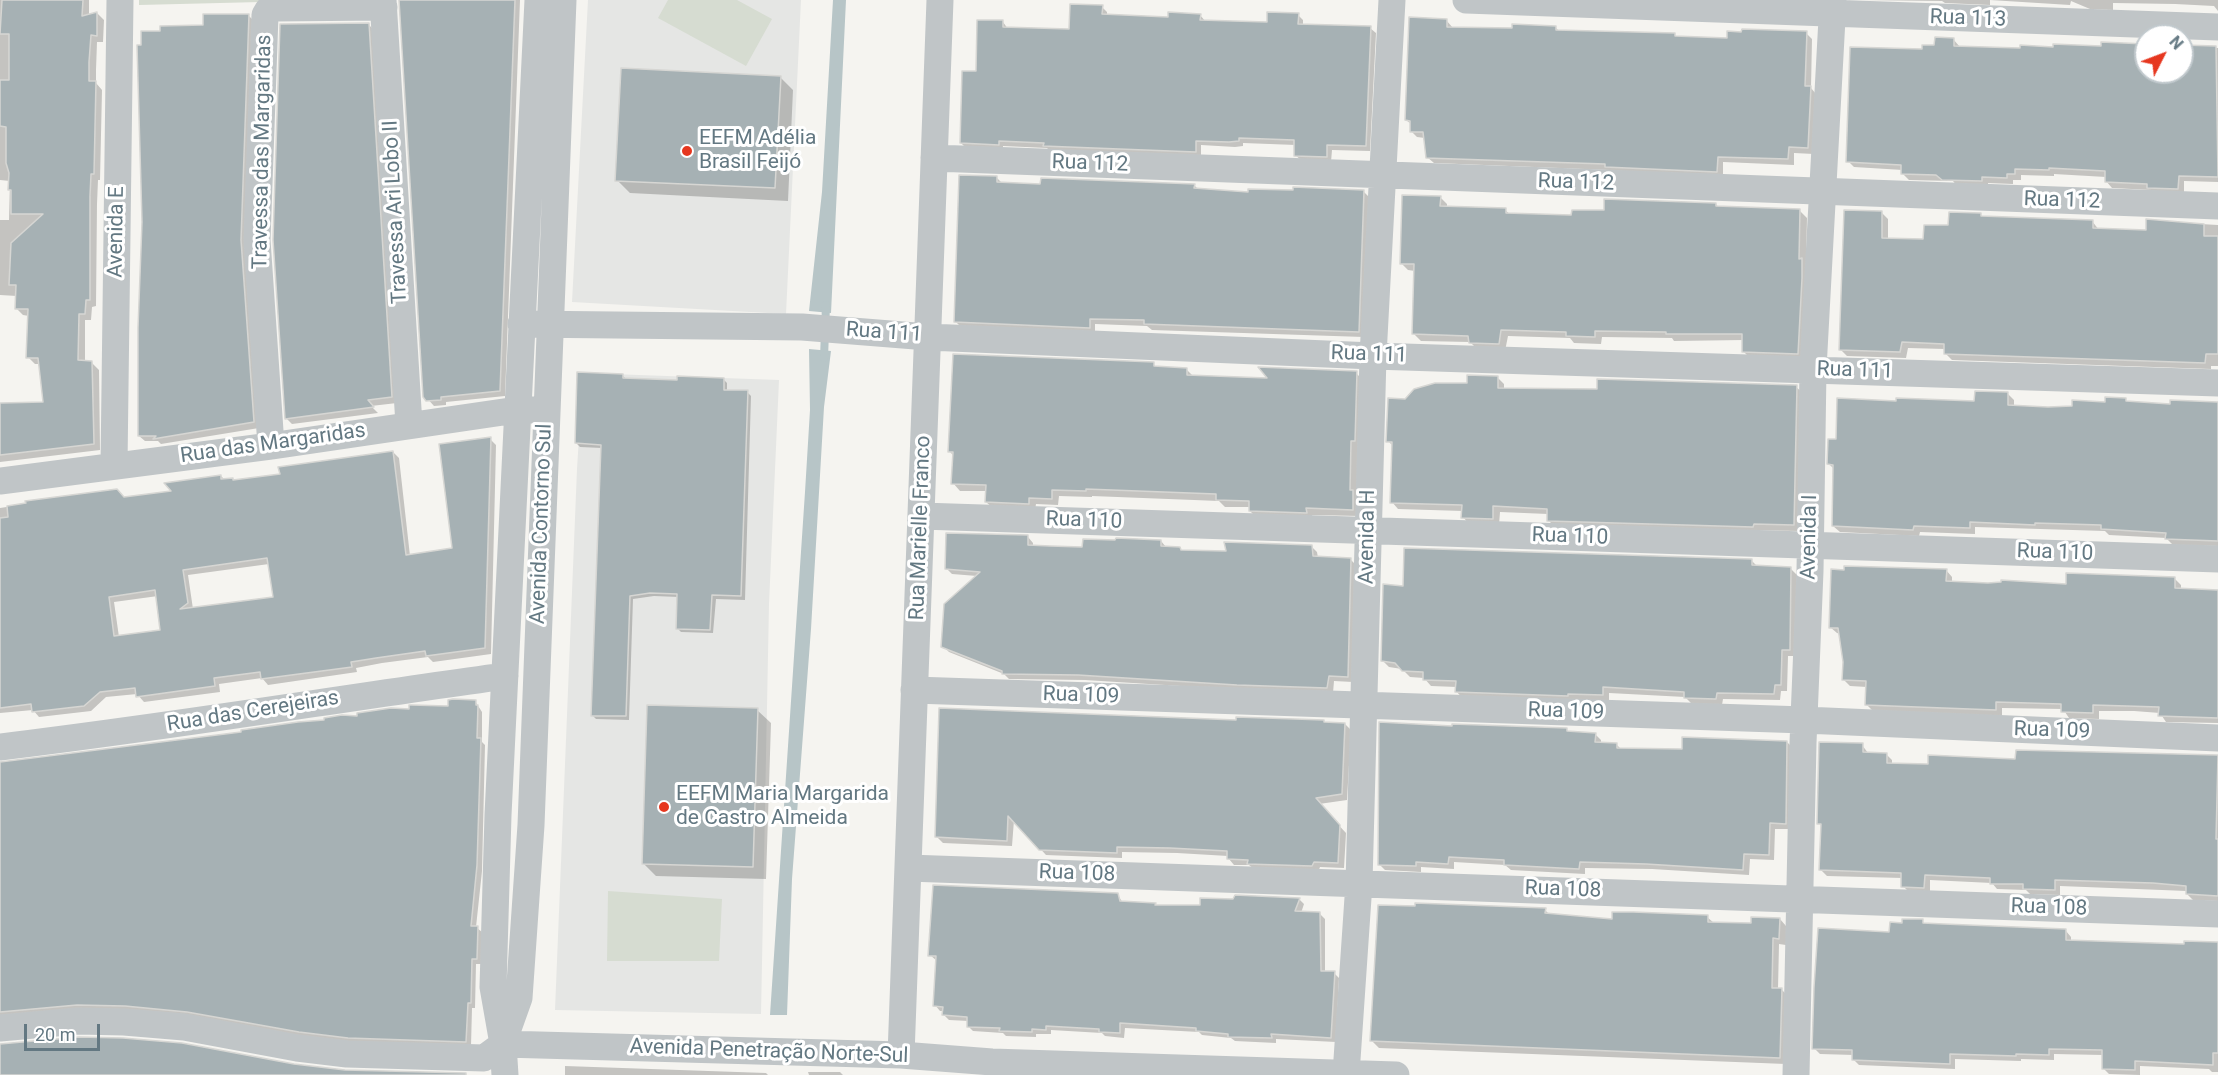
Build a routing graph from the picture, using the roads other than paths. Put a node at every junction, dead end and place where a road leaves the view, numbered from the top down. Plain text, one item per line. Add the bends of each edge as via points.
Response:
1 (120, 0) edge
2 (538, 0) edge
3 (563, 0) edge
4 (940, 0) edge
5 (1392, 0) edge
6 (1466, 0) edge
7 (384, 3) edge
8 (1833, 7) edge
9 (2218, 27) edge
10 (934, 158) junction
11 (1381, 175) junction
12 (1823, 192) junction
13 (2218, 206) edge
14 (521, 324) junction
15 (550, 325) junction
16 (928, 337) junction
17 (1373, 356) junction
18 (1813, 369) junction
19 (2218, 383) edge
20 (517, 410) junction
21 (546, 410) junction
22 (409, 425) junction
23 (271, 446) junction
24 (114, 465) junction
25 (0, 481) edge
26 (921, 516) junction
27 (1367, 531) junction
28 (1810, 544) junction
29 (2218, 559) edge
30 (506, 676) junction
31 (914, 690) junction
32 (1364, 706) junction
33 (1804, 720) junction
34 (2218, 738) edge
35 (0, 747) edge
36 (908, 868) junction
37 (1359, 884) junction
38 (1800, 898) junction
39 (2218, 914) edge
40 (0, 1028) edge
41 (503, 1044) junction
42 (901, 1055) junction
43 (992, 1069) edge
44 (1143, 1071) edge
45 (1346, 1074) edge
46 (505, 1075) edge
47 (1396, 1075) edge
48 (1796, 1075) edge

1 - 24 street, Avenida E
2 - 14 street, Avenida Contorno Sul
3 - 15 street, Avenida Contorno Sul
4 - 10 street, Rua Marielle Franco
5 - 11 street, Avenida H
6 - 8 street, Rua 113
7 - 22 street, Travessa Ari Lobo II
7 - 23 street, Travessa das Margaridas via 274,8 265,15 257,240
8 - 9 street, Rua 113
8 - 12 street, Avenida I
10 - 11 street, Rua 112
10 - 16 street, Rua Marielle Franco
11 - 12 street, Rua 112
11 - 17 street, Avenida H
12 - 13 street, Rua 112
12 - 18 street, Avenida I
14 - 15 street, Rua 111
14 - 20 street, Avenida Contorno Sul
15 - 16 street, Rua 111 via 802,327
15 - 21 street, Avenida Contorno Sul
16 - 17 street, Rua 111
16 - 26 street, Rua Marielle Franco
17 - 18 street, Rua 111
17 - 27 street, Avenida H
18 - 19 street, Rua 111
18 - 28 street, Avenida I
20 - 21 street, Rua das Margaridas
20 - 22 street, Rua das Margaridas
20 - 30 street, Avenida Contorno Sul
21 - 41 street, Avenida Contorno Sul via 531,825 519,998
22 - 23 street, Rua das Margaridas
23 - 24 street, Rua das Margaridas
24 - 25 street, Rua das Margaridas
26 - 27 street, Rua 110
26 - 31 street, Rua Marielle Franco
27 - 28 street, Rua 110
27 - 32 street, Avenida H
28 - 29 street, Rua 110
28 - 33 street, Avenida I
30 - 35 street, Rua das Cerejeiras
30 - 41 street, Avenida Contorno Sul via 494,987
31 - 32 street, Rua 109
31 - 36 street, Rua Marielle Franco
32 - 33 street, Rua 109
32 - 37 street, Avenida H
33 - 34 street, Rua 109
33 - 38 street, Avenida I
36 - 37 street, Rua 108
36 - 42 street, Rua Marielle Franco
37 - 38 street, Rua 108
37 - 45 street, Avenida H
38 - 39 street, Rua 108
38 - 48 street, Avenida I
40 - 41 street via 78,1021 124,1022 184,1027 347,1054 484,1058
41 - 42 street, Avenida Penetração Norte-Sul
41 - 46 street, Avenida Contorno Sul
42 - 43 street, Avenida Penetração Norte-Sul
43 - 44 street, Avenida Penetração Norte-Sul
44 - 45 street, Avenida Penetração Norte-Sul
45 - 47 street, Avenida Penetração Norte-Sul

